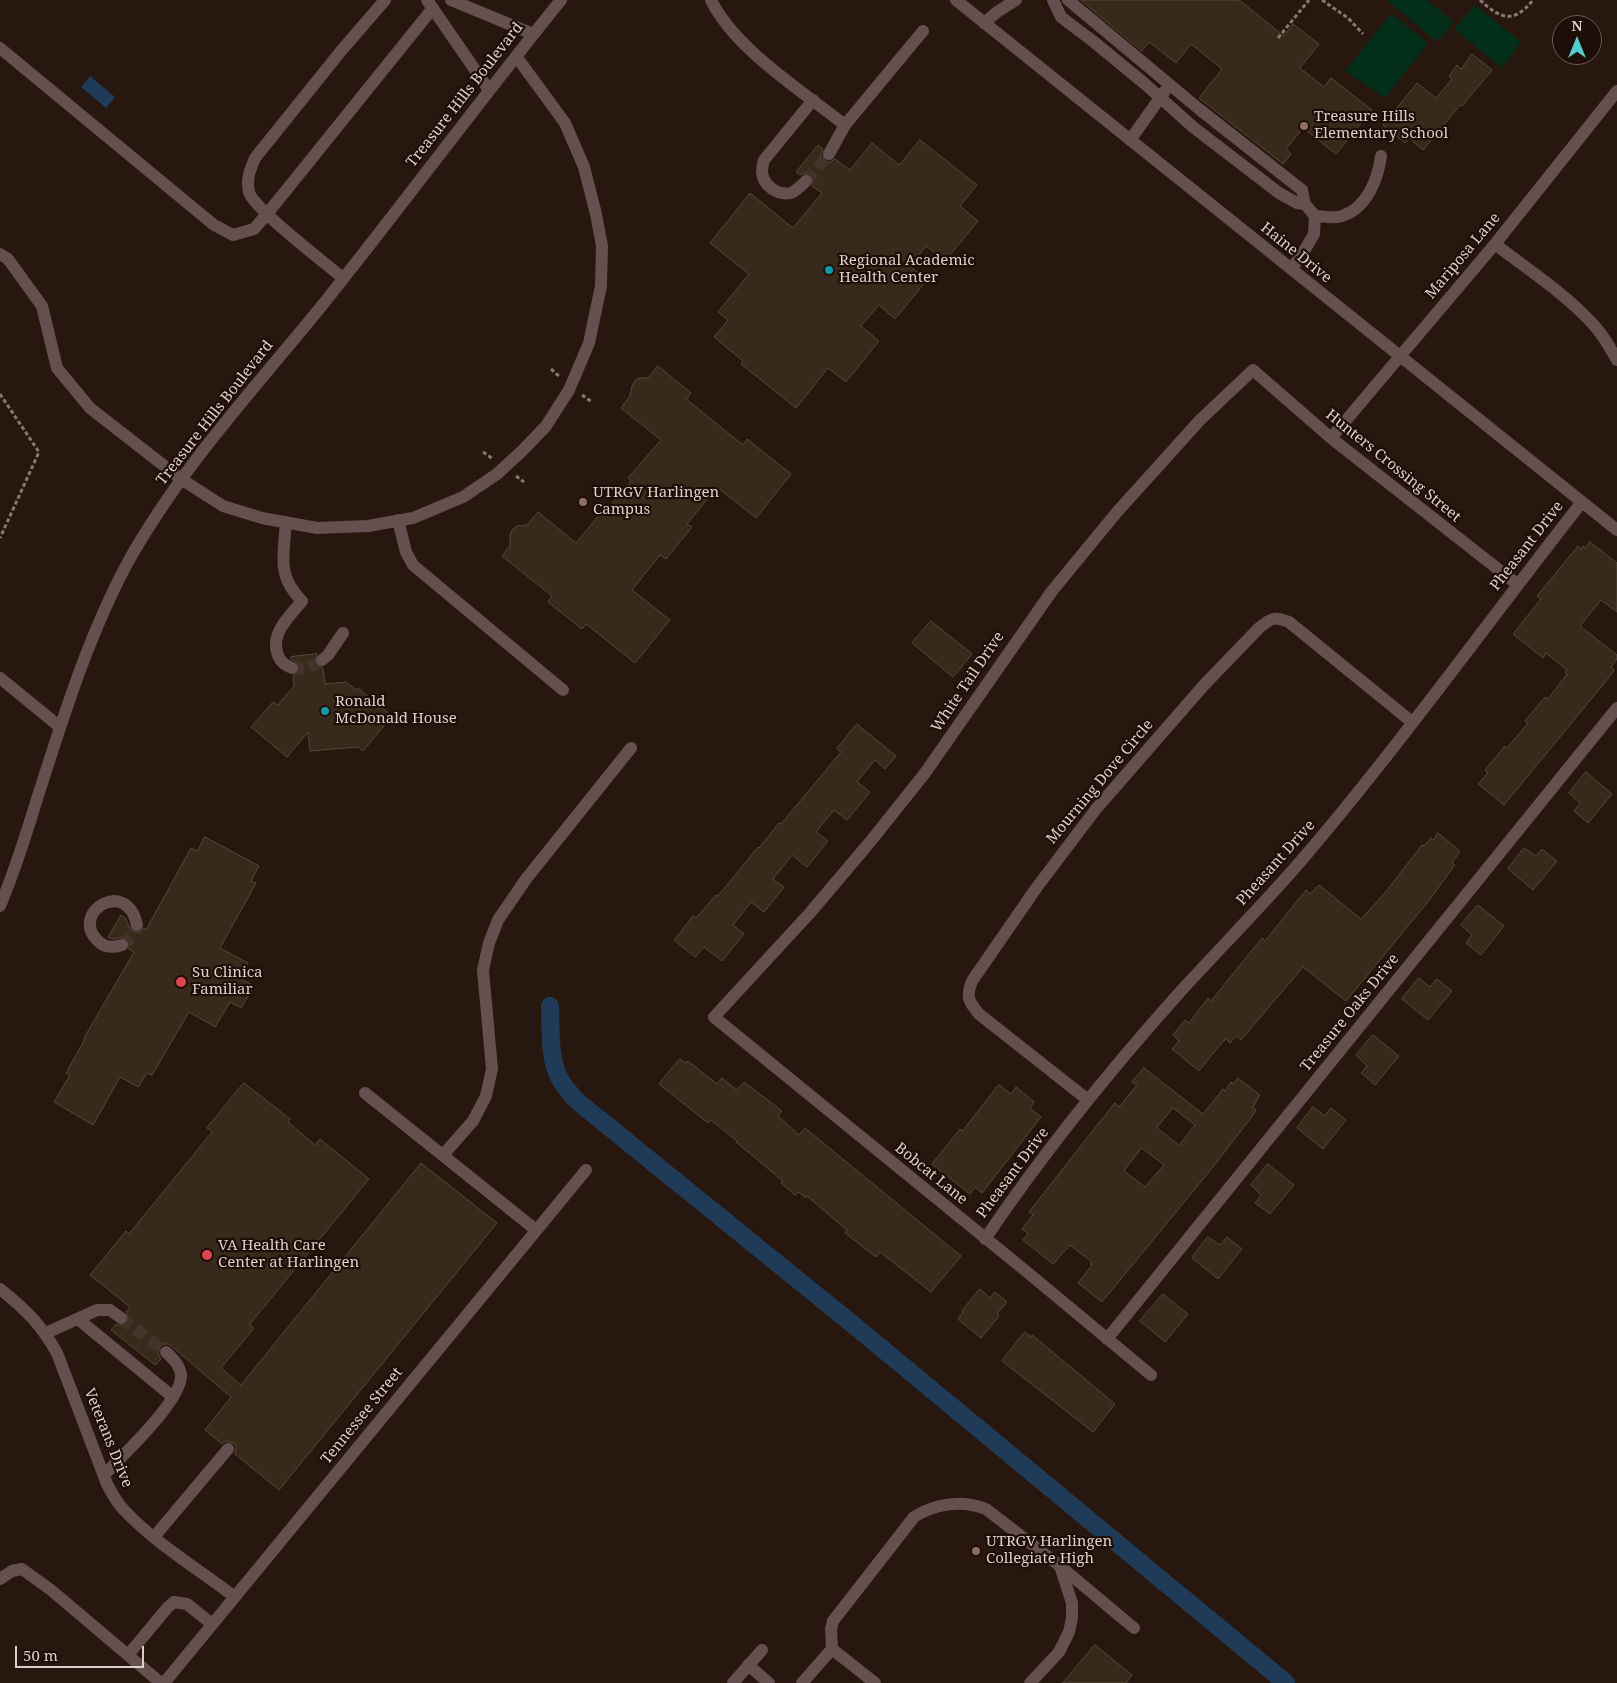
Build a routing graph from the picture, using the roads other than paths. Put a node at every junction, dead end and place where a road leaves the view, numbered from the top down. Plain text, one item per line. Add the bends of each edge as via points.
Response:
1 (384, 0) edge
2 (451, 0) edge
3 (560, 0) edge
4 (711, 0) edge
5 (956, 0) edge
6 (1016, 0) edge
7 (1053, 0) edge
8 (1068, 0) edge
9 (430, 4) edge
10 (984, 23) junction
11 (923, 31) dead end
12 (533, 34) junction
13 (0, 48) edge
14 (516, 56) junction
15 (1170, 84) junction
16 (489, 90) junction
17 (1617, 91) edge
18 (1160, 98) junction
19 (813, 100) junction
20 (845, 125) junction
21 (1130, 140) junction
22 (829, 154) tunnel mouth
23 (1381, 156) dead end
24 (806, 181) tunnel mouth
25 (1305, 204) junction
26 (267, 214) junction
27 (1315, 216) junction
28 (1495, 244) junction
29 (0, 254) edge
30 (1291, 269) junction
31 (343, 278) junction
32 (1399, 356) junction
33 (1617, 360) edge
34 (1253, 370) joint
35 (1331, 438) junction
36 (181, 479) junction
37 (1582, 502) junction
38 (398, 520) junction
39 (286, 522) junction
40 (1617, 530) edge
41 (1517, 584) junction
42 (343, 633) dead end
43 (322, 660) tunnel mouth
44 (292, 668) dead end
45 (0, 678) edge
46 (563, 690) dead end
47 (1617, 708) edge
48 (1412, 722) junction
49 (60, 727) junction
50 (631, 748) dead end
51 (0, 906) edge
52 (137, 925) dead end
53 (122, 946) dead end
54 (714, 1017) joint
55 (365, 1093) dead end
56 (1088, 1100) junction
57 (443, 1155) junction
58 (586, 1170) dead end
59 (536, 1230) junction
60 (985, 1239) junction
61 (1, 1292) edge
62 (121, 1318) tunnel mouth
63 (78, 1319) junction
64 (46, 1334) junction
65 (1108, 1339) junction
66 (166, 1352) tunnel mouth
67 (1151, 1375) dead end
68 (173, 1398) junction
69 (228, 1449) dead end
70 (104, 1476) junction
71 (154, 1537) junction
72 (1060, 1566) junction
73 (0, 1579) edge
74 (234, 1597) junction
75 (212, 1624) junction
76 (1134, 1628) dead end
77 (832, 1649) junction
78 (762, 1650) dead end
79 (128, 1655) junction
80 (748, 1665) junction
81 (163, 1683) edge
82 (733, 1683) edge
83 (769, 1683) edge
84 (802, 1683) edge
85 (875, 1683) edge
86 (1030, 1683) edge

1 - 26 street via 255,158 247,177 250,194
2 - 12 street
3 - 12 street, Treasure Hills Boulevard
4 - 19 street via 732,31 754,53
5 - 10 street, Haine Drive
6 - 10 street
7 - 18 street via 1060,17
8 - 15 street
9 - 16 street
9 - 26 street
10 - 21 street, Haine Drive
11 - 20 street
12 - 14 street, Treasure Hills Boulevard
13 - 26 street via 214,225 233,235 254,229
14 - 16 street, Treasure Hills Boulevard
14 - 38 street via 565,123 584,167 596,214 602,246 601,286 589,343 569,390 546,426 523,450 497,474 463,497 413,518
15 - 18 street
15 - 25 street via 1302,190
16 - 31 street, Treasure Hills Boulevard
17 - 28 street, Mariposa Lane
18 - 21 street
18 - 25 street via 1279,193
19 - 20 street
19 - 24 street via 767,155 762,172 765,182 782,193 792,193
20 - 22 street
21 - 30 street, Haine Drive
23 - 27 street via 1379,172 1362,205 1342,217
25 - 27 street
26 - 31 street
27 - 30 street via 1314,234
28 - 32 street, Mariposa Lane
28 - 33 street via 1575,307 1597,329
29 - 36 street via 8,259 42,306 57,368 90,408
30 - 32 street, Haine Drive
31 - 36 street, Treasure Hills Boulevard
32 - 35 street, Mariposa Lane
32 - 37 street, Haine Drive
34 - 35 street, Hunters Crossing Street
34 - 54 street, White Tail Drive via 1200,420 1052,591 925,773 809,914
35 - 41 street, Hunters Crossing Street
36 - 39 street via 223,506
36 - 49 street, Treasure Hills Boulevard via 149,527 109,600
37 - 40 street, Haine Drive
37 - 41 street, Pheasant Drive
38 - 39 street via 368,526 317,528
38 - 46 street via 406,552 413,565
39 - 44 street via 284,572 293,592 302,601 277,634 275,646 284,665
41 - 48 street, Pheasant Drive
42 - 43 street
45 - 49 street
47 - 65 street, Treasure Oaks Drive
48 - 56 street, Pheasant Drive via 1304,857 1180,992
48 - 56 street, Mourning Dove Circle via 1289,622 1279,618 1269,620 1259,628 1152,744 1057,858 972,981 968,993 971,1005 979,1014
49 - 51 street, Treasure Hills Boulevard
50 - 57 street via 498,920 483,970 492,1069 486,1096 473,1122
52 - 53 street via 134,914 124,903 108,902 95,909 90,924 95,938 108,947
54 - 60 street, Bobcat Lane
55 - 57 street
56 - 60 street, Pheasant Drive
57 - 59 street
58 - 59 street, Tennessee Street
59 - 74 street, Tennessee Street
60 - 65 street, Bobcat Lane
61 - 64 street, Veterans Drive via 34,1319
62 - 63 street via 110,1310 97,1310
63 - 64 street
63 - 68 street
64 - 70 street, Veterans Drive via 57,1353
65 - 67 street, Bobcat Lane
66 - 68 street via 177,1362 181,1376
68 - 70 street via 160,1417
69 - 71 street
70 - 71 street, Veterans Drive via 119,1504
71 - 74 street, Veterans Drive
72 - 76 street
72 - 77 street via 986,1509 973,1504 945,1504 926,1509 914,1517 833,1622
72 - 86 street via 1072,1603 1069,1632 1060,1652
73 - 79 street via 22,1569
74 - 75 street, Tennessee Street
75 - 79 street via 187,1604 174,1602
75 - 81 street, Tennessee Street
77 - 84 street
77 - 85 street
78 - 80 street
79 - 81 street
80 - 82 street
80 - 83 street

